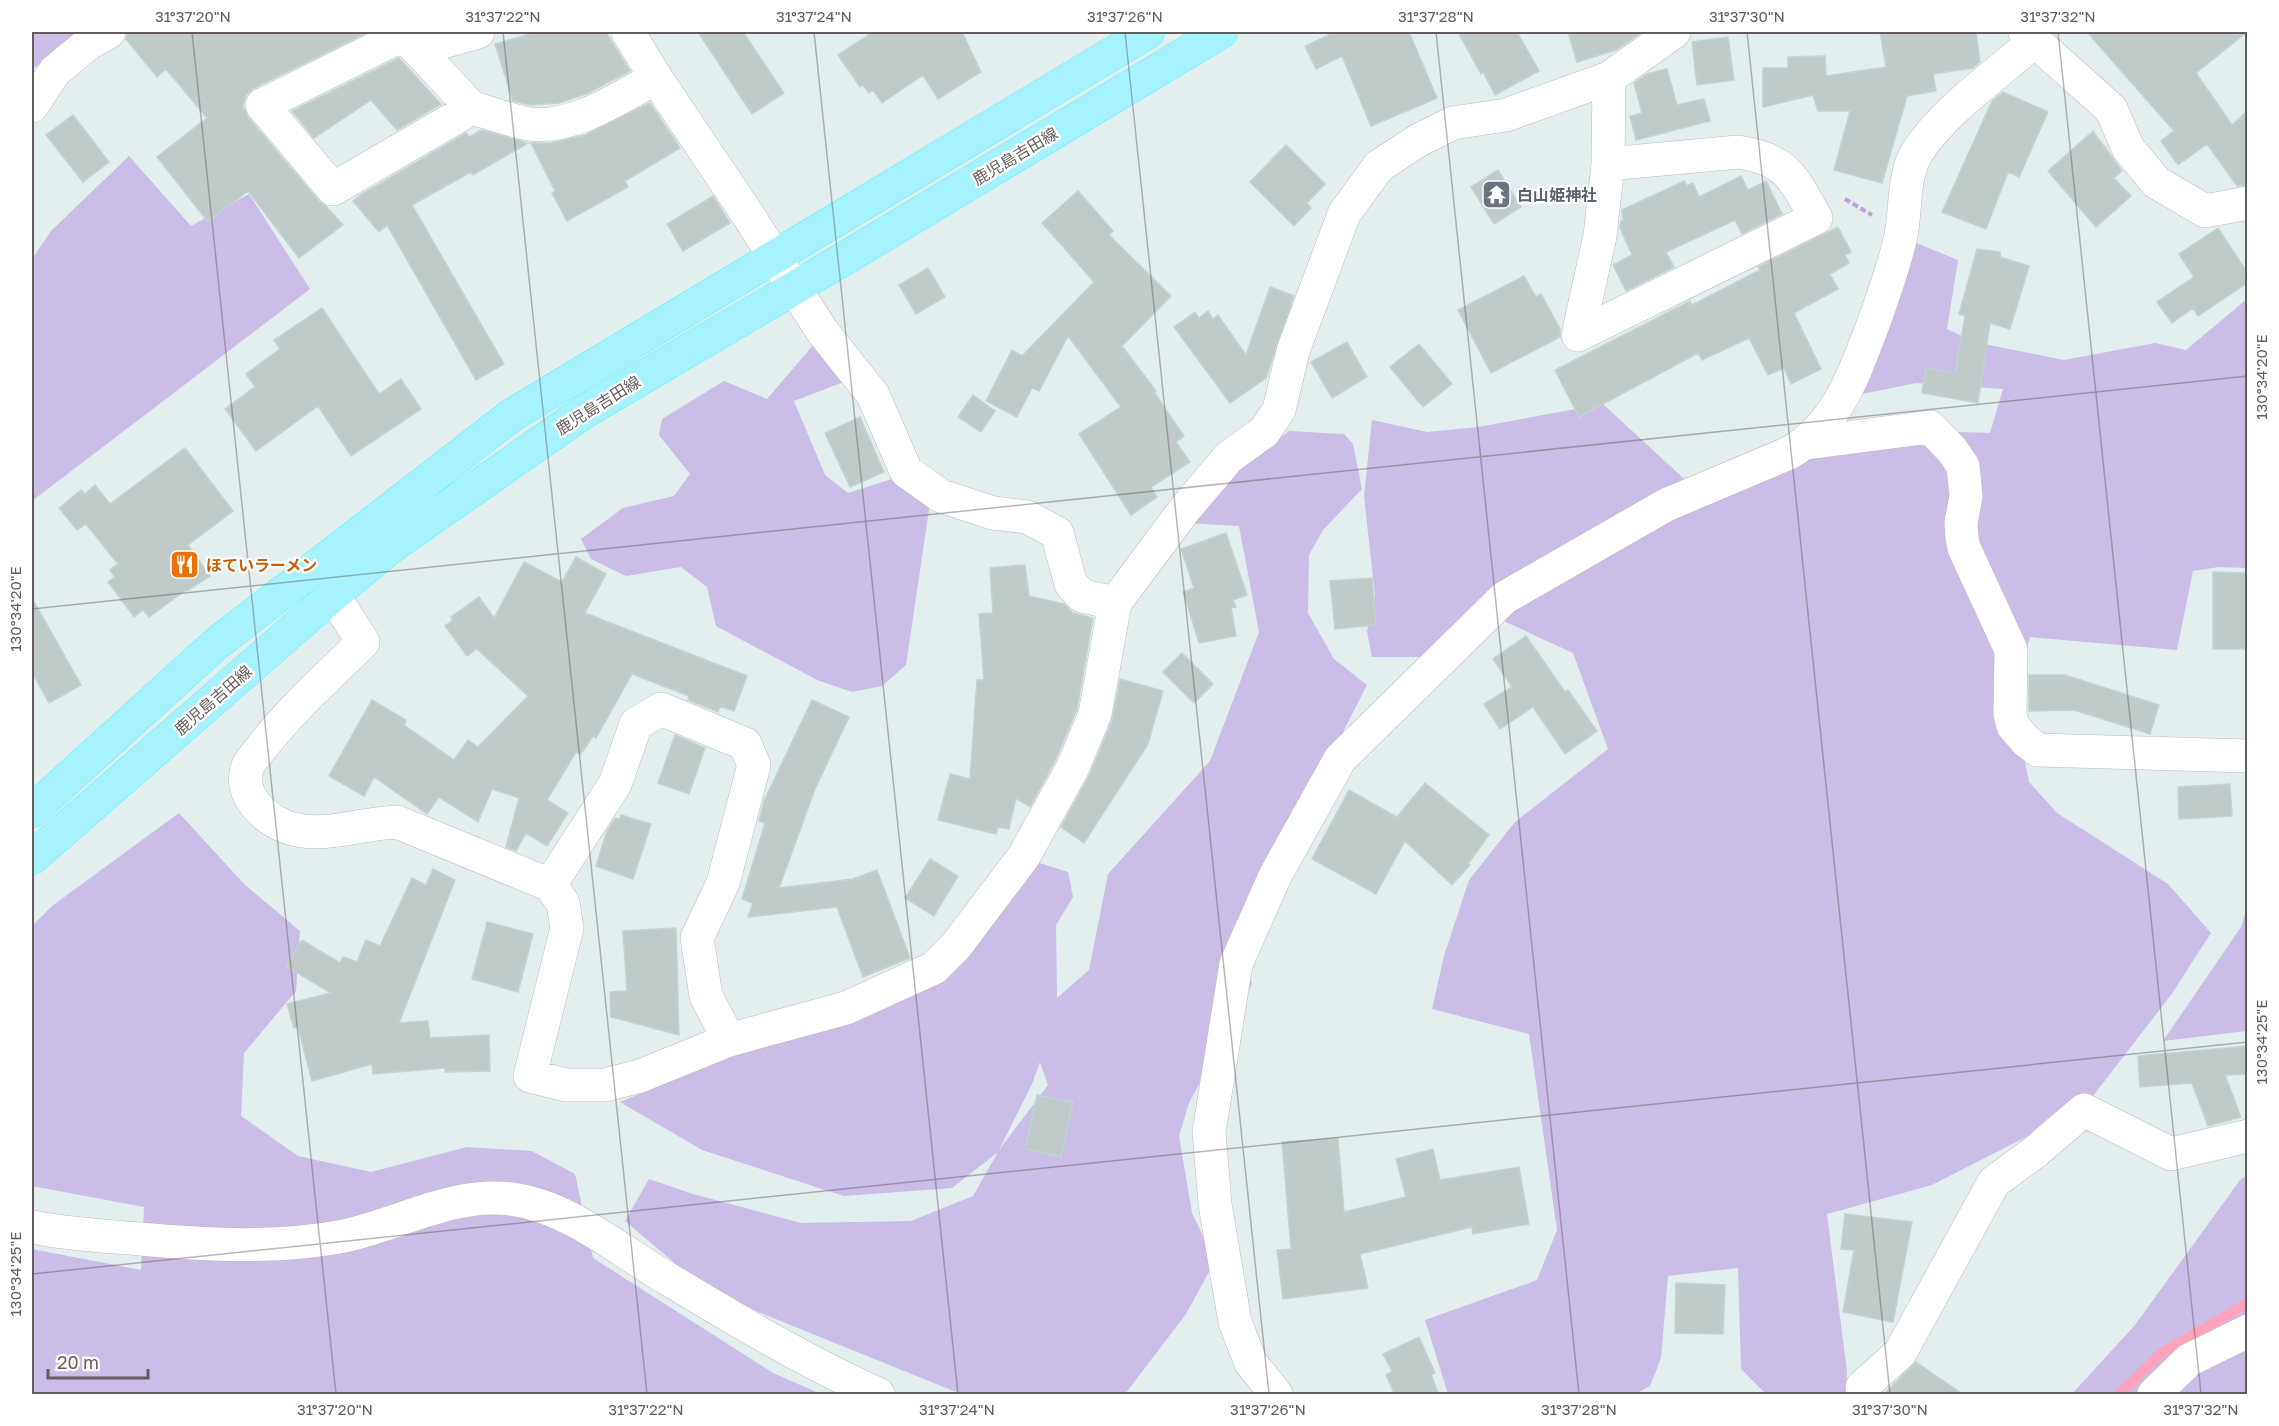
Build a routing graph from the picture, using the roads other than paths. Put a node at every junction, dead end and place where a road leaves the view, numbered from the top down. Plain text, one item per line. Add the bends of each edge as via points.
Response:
1 (109, 32) edge
2 (478, 32) edge
3 (628, 32) edge
4 (1148, 32) edge
5 (1221, 32) edge
6 (1674, 32) edge
7 (2030, 36) edge
8 (417, 50) junction
9 (656, 78) junction
10 (1609, 78) junction
11 (32, 106) edge
12 (472, 108) junction
13 (1608, 164) junction
14 (2247, 203) edge
15 (774, 256) junction
16 (794, 287) junction
17 (1807, 443) junction
18 (333, 595) junction
19 (1115, 603) junction
20 (2247, 756) edge
21 (32, 811) edge
22 (32, 858) edge
23 (549, 885) junction
24 (729, 1040) junction
25 (2247, 1136) edge
26 (32, 1227) edge
27 (2247, 1331) edge
28 (878, 1395) edge
29 (1276, 1395) edge
30 (1863, 1395) edge
31 (2154, 1395) edge

1 - 11 street via 55,71
2 - 8 street
3 - 9 street
4 - 15 main road
5 - 16 main road, 鹿児島吉田線
6 - 10 street
7 - 14 street via 2111,109 2128,148 2156,182 2205,211
7 - 17 street via 1947,116 1915,155 1905,189 1901,233 1890,279 1853,380 1832,415
8 - 12 street
8 - 12 street via 403,35 262,105 333,189
9 - 12 street via 579,118 555,122 531,124
9 - 15 street
10 - 13 street
10 - 19 street via 1506,115 1453,123 1379,166 1344,214 1293,351 1279,410 1264,432 1229,458
13 - 13 street via 1600,236 1578,335 1816,218 1793,177 1771,160 1757,155 1738,152
15 - 16 street
15 - 21 main road via 512,416 216,644
16 - 18 main road, 鹿児島吉田線 via 584,412 392,546
16 - 19 street via 822,331 873,395 906,471 941,496 993,513 1028,518 1057,532 1071,584 1082,596
17 - 20 street via 1930,427 1952,450 1963,466 1966,481 1961,523 1964,548 2011,650 2013,726 2038,750
17 - 29 street via 1666,505 1504,598 1340,759 1275,876 1236,964 1209,1132 1215,1204 1235,1322 1251,1363
18 - 22 main road, 鹿児島吉田線
18 - 23 street via 363,642 274,731 248,766 249,794 257,807 272,821 311,832 397,822
19 - 24 street via 1095,714 1073,766 1024,856 956,946 934,968 856,1004
23 - 24 street via 563,903 567,928 530,1076 566,1085 605,1085 640,1076
23 - 24 street via 615,784 636,724 661,709 745,744 754,765 723,883 697,938 706,996
25 - 30 street via 2171,1154 2084,1110 1994,1182 1900,1353 1862,1387
26 - 28 street via 186,1243 275,1244 342,1236 451,1202 512,1199 580,1222 699,1298
27 - 31 street via 2189,1360

